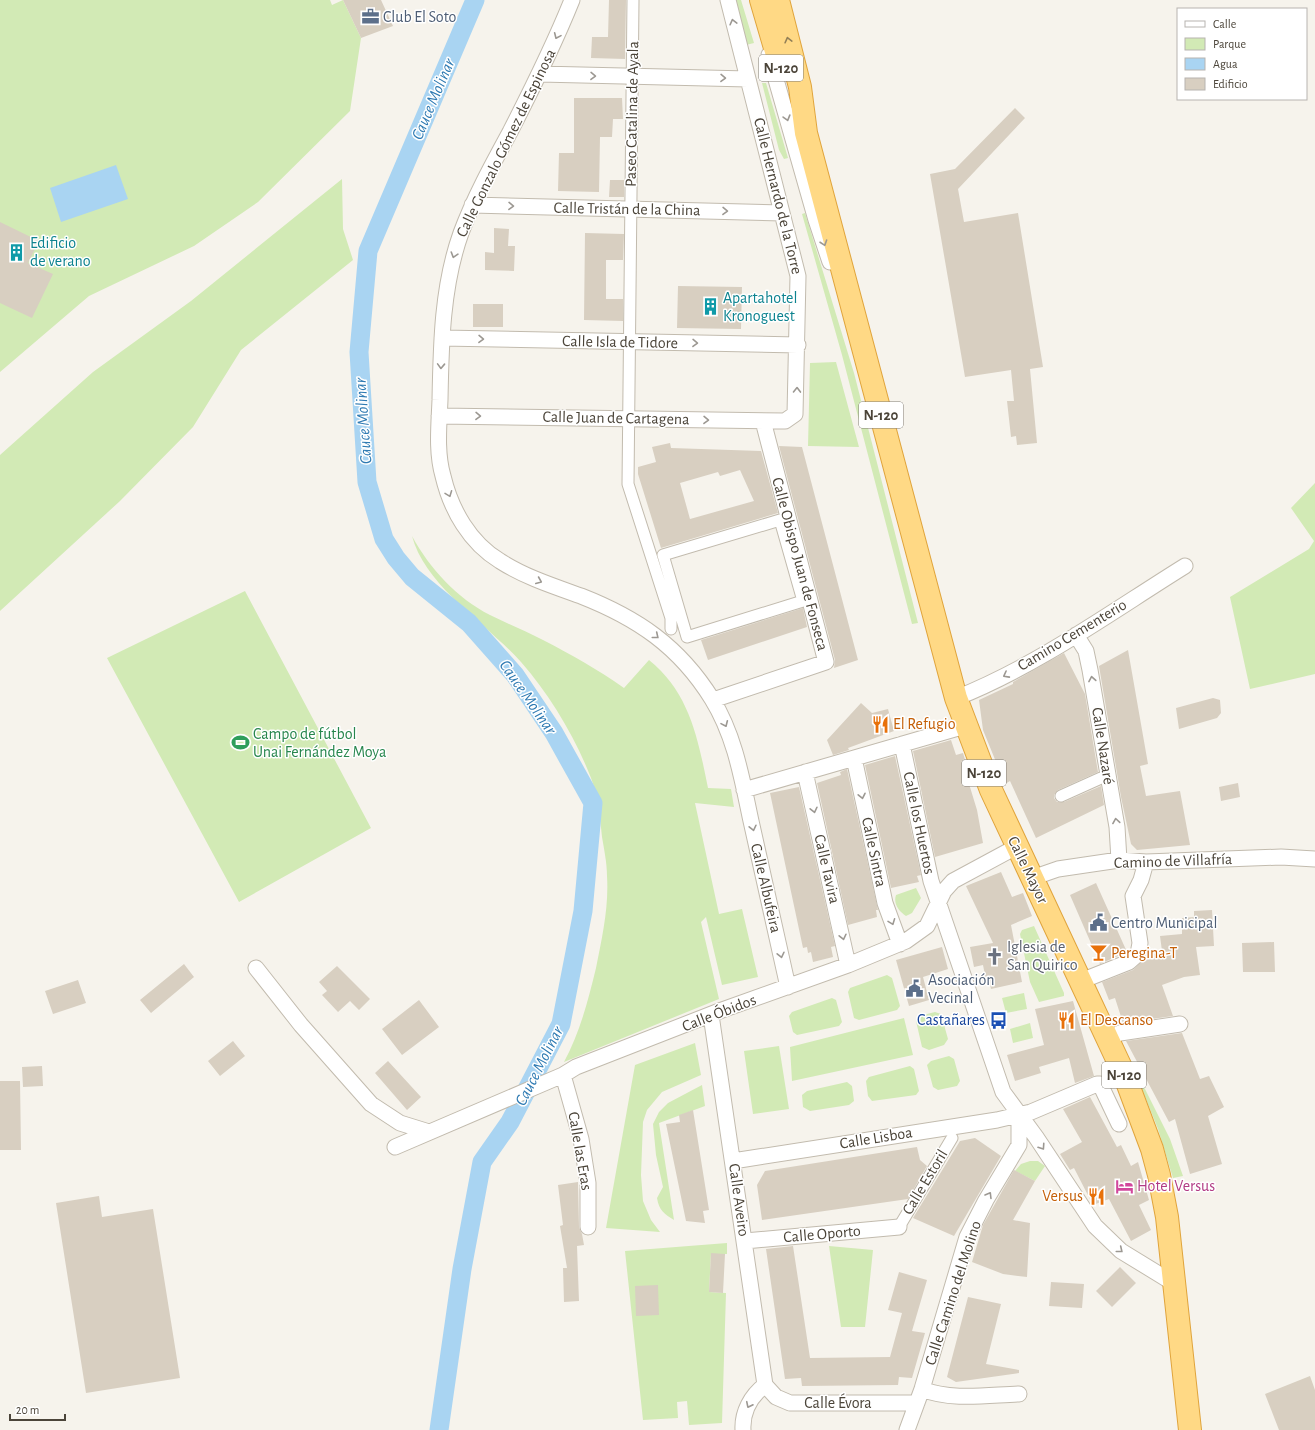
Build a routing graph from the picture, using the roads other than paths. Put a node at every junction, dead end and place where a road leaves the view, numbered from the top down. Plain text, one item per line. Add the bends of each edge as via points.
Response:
1 (572, 0) edge
2 (633, 0) edge
3 (728, 0) edge
4 (753, 0) edge
5 (760, 0) edge
6 (778, 0) edge
7 (540, 74) junction
8 (632, 76) junction
9 (748, 79) junction
10 (806, 133) junction
11 (472, 205) junction
12 (630, 209) junction
13 (782, 213) junction
14 (847, 283) junction
15 (442, 338) junction
16 (629, 342) junction
17 (798, 345) junction
18 (439, 416) junction
19 (792, 418) joint
20 (628, 419) junction
21 (763, 421) junction
22 (1185, 566) dead end
23 (804, 601) joint
24 (672, 629) dead end
25 (1076, 635) junction
26 (956, 698) junction
27 (713, 700) junction
28 (965, 726) junction
29 (902, 744) junction
30 (854, 758) junction
31 (806, 772) junction
32 (1101, 778) dead end
33 (744, 790) junction
34 (1061, 796) dead end
35 (1016, 847) junction
36 (1315, 859) edge
37 (1119, 860) junction
38 (1146, 862) junction
39 (1032, 878) junction
40 (938, 902) junction
41 (900, 944) junction
42 (848, 965) junction
43 (256, 968) dead end
44 (1081, 981) junction
45 (788, 987) junction
46 (711, 1015) junction
47 (1180, 1024) dead end
48 (1107, 1039) junction
49 (563, 1075) junction
50 (1019, 1115) junction
51 (1119, 1124) dead end
52 (430, 1132) junction
53 (952, 1138) dead end
54 (395, 1147) dead end
55 (733, 1161) junction
56 (588, 1227) dead end
57 (899, 1227) joint
58 (745, 1241) junction
59 (1175, 1284) junction
60 (765, 1385) junction
61 (922, 1389) junction
62 (1019, 1394) dead end
63 (917, 1403) junction
64 (743, 1430) edge
65 (907, 1430) edge
66 (1190, 1430) edge

1 -> 7 street, Calle Gonzalo Gómez de Espinosa
2 - 8 street, Paseo Catalina de Ayala
9 -> 3 street, Calle Hernardo de la Torre
4 -> 14 street via 816,220 830,262
5 - 10 highway, N-120 via 788,91
10 -> 6 highway, N-120 via 800,87
7 -> 8 street
7 - 11 street, Calle Gonzalo Gómez de Espinosa
8 -> 9 street
8 - 12 street, Paseo Catalina de Ayala
9 - 13 street, Calle Hernardo de la Torre
10 - 14 highway, N-120
11 -> 12 street, Calle Tristán de la China
11 -> 15 street, Calle Gonzalo Gómez de Espinosa via 452,262
12 -> 13 street, Calle Tristán de la China
12 - 16 street, Paseo Catalina de Ayala
13 - 17 street, Calle Hernardo de la Torre via 798,276
14 - 26 highway, N-120
15 -> 16 street, Calle Isla de Tidore
15 -> 18 street, Calle Gonzalo Gómez de Espinosa
16 -> 17 street, Calle Isla de Tidore
16 - 20 street, Paseo Catalina de Ayala
19 -> 17 street, Calle Hernardo de la Torre via 797,410
18 -> 20 street, Calle Juan de Cartagena
18 -> 27 street, Calle Gonzalo Gómez de Espinosa via 442,475 456,512 476,542 516,570 611,609 647,629 680,657
19 - 21 street, Calle Juan de Cartagena via 785,421
20 -> 21 street, Calle Juan de Cartagena
20 - 24 street, Paseo Catalina de Ayala via 628,484 671,618
21 - 27 street, Calle Obispo Juan de Fonseca via 826,662
22 - 25 street, Camino Cementerio
23 - 23 street via 688,637 663,555 780,520
25 -> 26 street, Camino Cementerio via 1000,678
37 -> 25 street, Calle Nazaré via 1117,828 1090,670 1086,652
26 - 28 highway, Calle Mayor / N-120
27 -> 33 street, Calle Gonzalo Gómez de Espinosa via 735,749
28 - 29 street
28 - 35 highway, Calle Mayor / N-120
29 - 30 street
29 - 40 street, Calle los Huertos via 924,854
30 - 31 street
30 -> 41 street, Calle Sintra via 884,903
31 - 33 street
31 -> 42 street, Calle Tavira
32 - 34 street
33 -> 45 street, Calle Albufeira
35 - 39 highway, Calle Mayor / N-120
35 - 40 street, Calle Óbidos via 952,881
36 - 38 street, Camino de Villafría via 1281,857
37 - 38 street, Camino de Villafría
37 - 39 street, Camino de Villafría via 1058,869
38 - 44 street via 1133,896 1140,943 1138,954 1129,962
39 - 44 highway, Calle Mayor / N-120
40 - 41 street, Calle Óbidos via 927,926
40 - 50 street, Calle los Huertos via 1000,1086
41 - 42 street, Calle Óbidos
42 - 45 street, Calle Óbidos
43 - 52 street via 301,1025 371,1104 400,1123
44 - 48 highway, Calle Mayor / N-120
45 - 46 street, Calle Óbidos
46 - 49 street, Calle Óbidos via 576,1067
46 - 55 street, Calle Aveiro
47 - 48 street via 1120,1034
48 - 59 highway, Calle Mayor / N-120 via 1134,1099 1158,1169
49 - 52 street, Calle Óbidos
49 - 56 street, Calle las Eras via 585,1161
50 - 51 street, Calle Lisboa via 1100,1084
50 - 55 street, Calle Lisboa
50 -> 59 street, Calle los Huertos via 1102,1234 1134,1260
61 -> 50 street, Calle Camino del Molino via 967,1237 1019,1145
52 - 54 street, Calle Óbidos
53 - 57 street, Calle Estoril
55 - 58 street, Calle Aveiro
57 - 58 street, Calle Oporto
58 - 60 street, Calle Aveiro
59 - 66 highway, N-120
60 - 63 street, Calle Évora via 776,1397 790,1403
60 -> 64 street via 750,1401 744,1416
61 - 62 street via 952,1395
61 - 63 street, Calle Camino del Molino
63 - 65 street, Calle Camino del Molino

